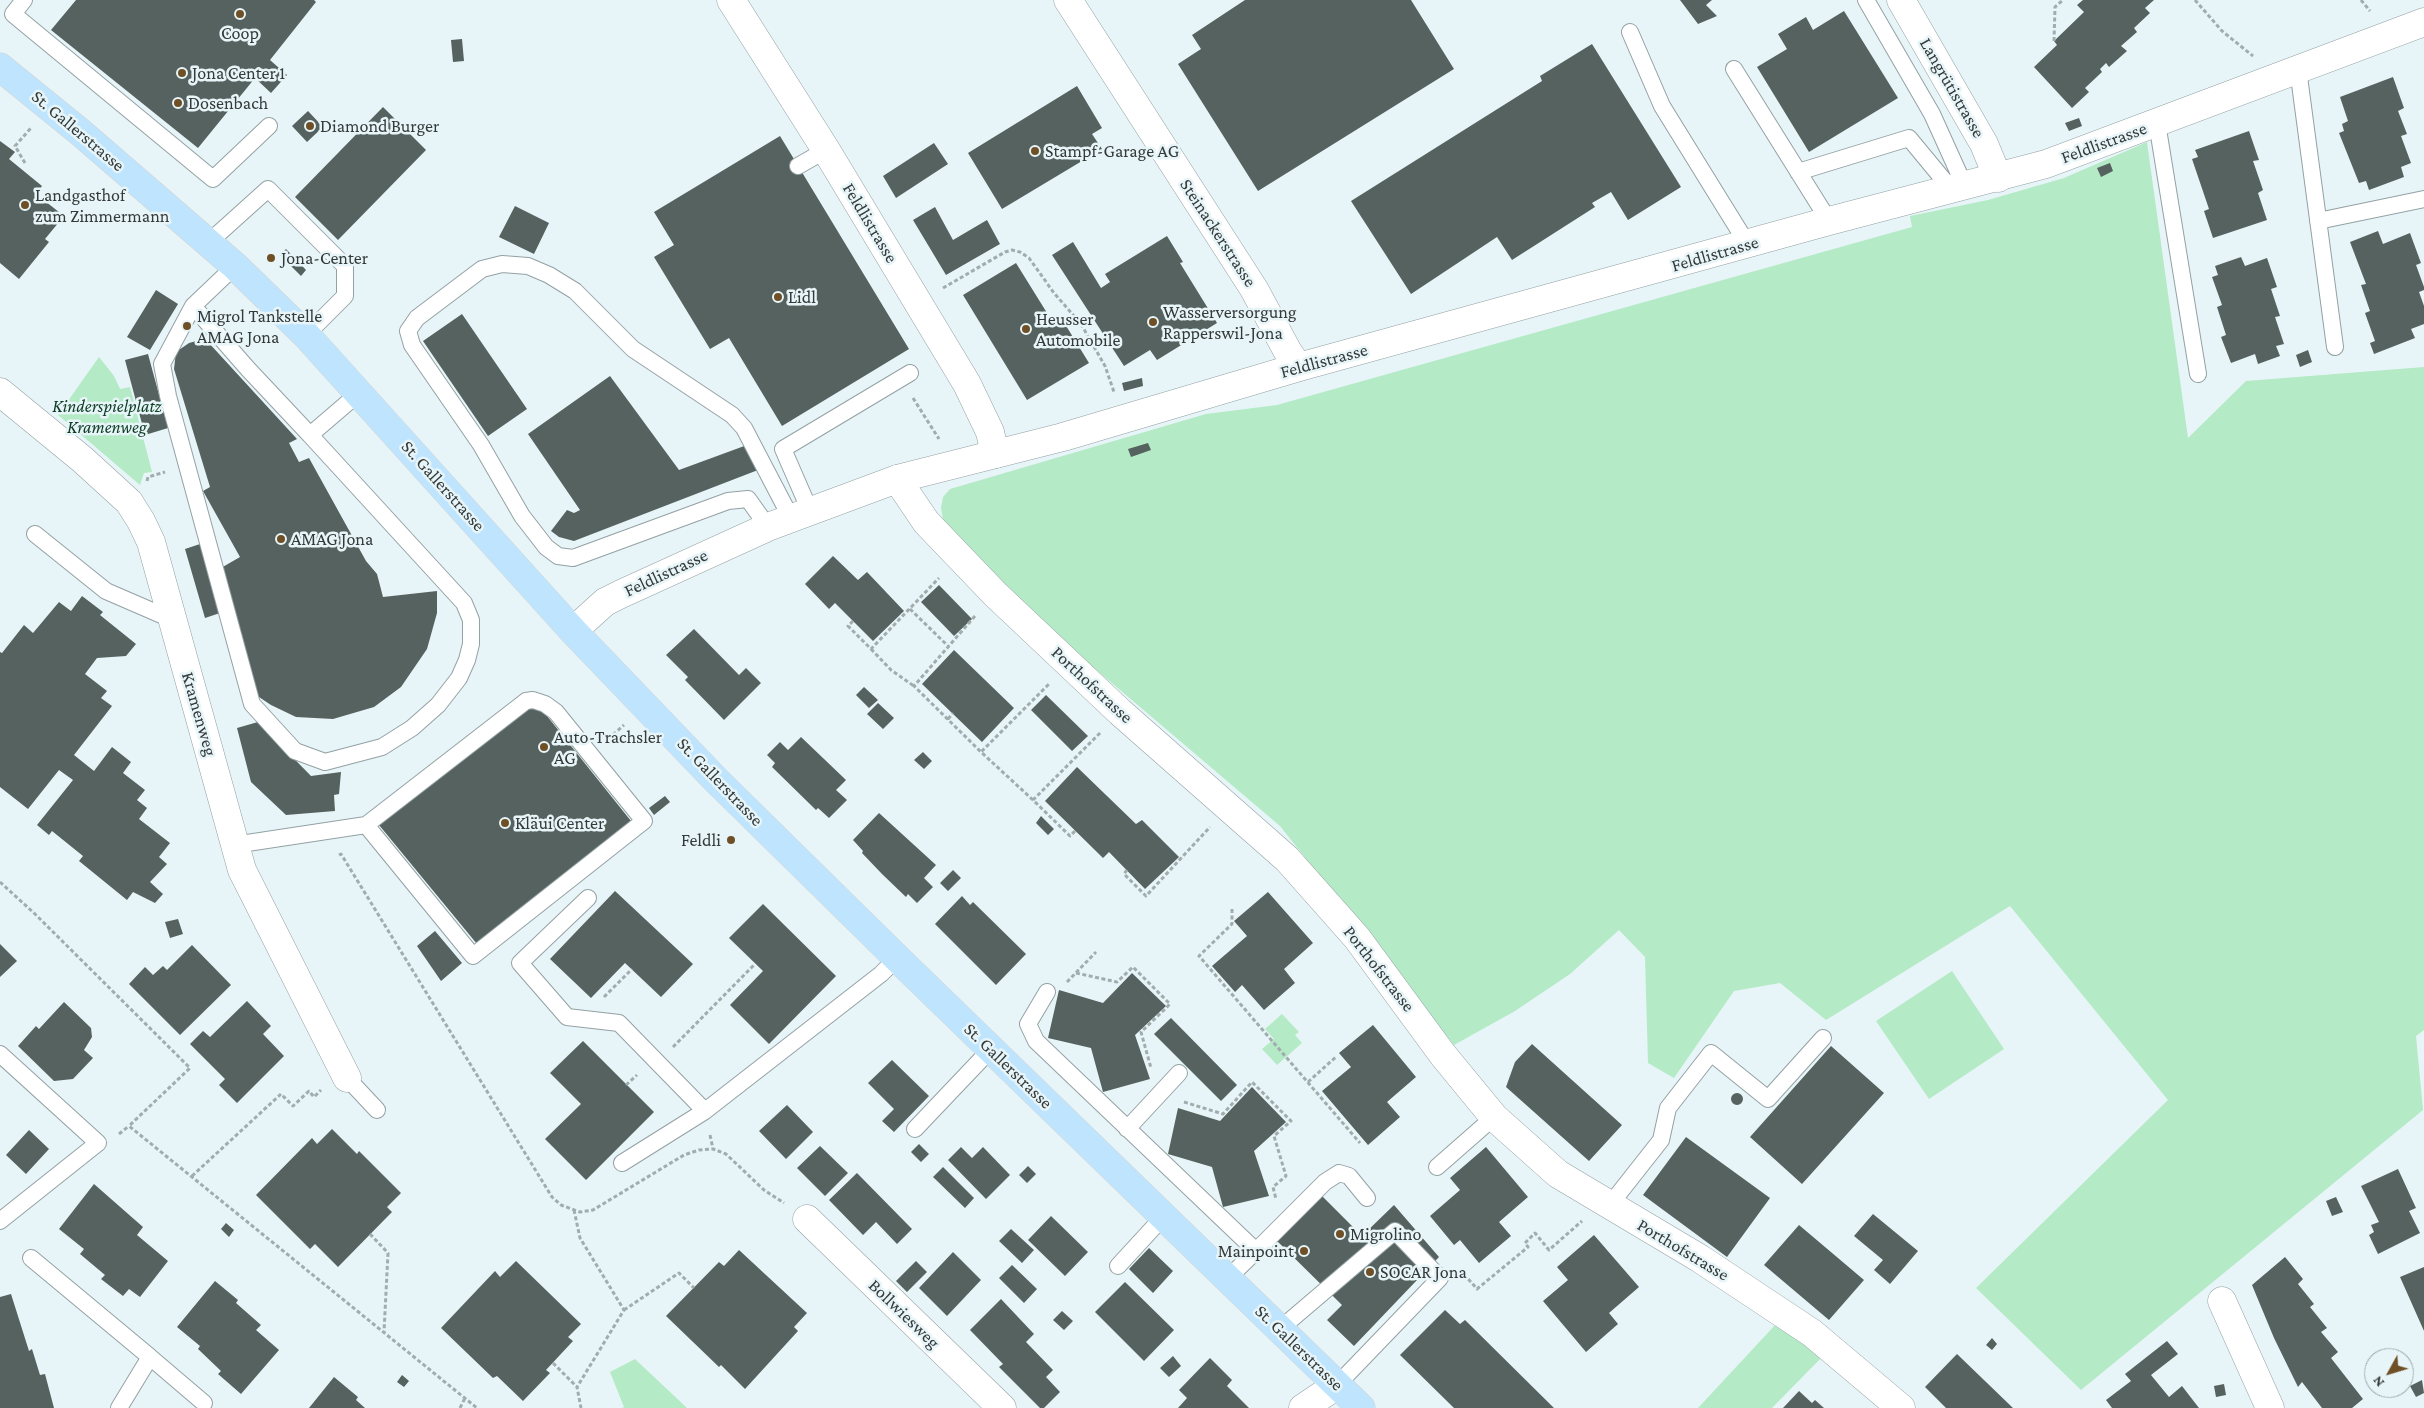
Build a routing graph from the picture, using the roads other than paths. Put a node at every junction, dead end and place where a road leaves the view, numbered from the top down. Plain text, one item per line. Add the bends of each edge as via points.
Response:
1 (24, 0) edge
2 (731, 0) edge
3 (1068, 0) edge
4 (1866, 0) edge
5 (1901, 0) edge
6 (2424, 22) edge
7 (1630, 32) dead end
8 (0, 67) edge
9 (2298, 68) junction
10 (1734, 69) dead end
11 (2157, 123) junction
12 (269, 126) dead end
13 (826, 150) junction
14 (798, 166) dead end
15 (1798, 172) junction
16 (1998, 178) junction
17 (1958, 189) junction
18 (2424, 199) edge
19 (1829, 221) junction
20 (2318, 221) junction
21 (208, 243) junction
22 (1748, 244) junction
23 (235, 266) junction
24 (193, 306) junction
25 (306, 335) junction
26 (2335, 347) dead end
27 (1299, 367) junction
28 (2198, 374) dead end
29 (905, 375) road end
30 (0, 392) edge
31 (359, 393) junction
32 (310, 435) junction
33 (995, 454) junction
34 (897, 479) junction
35 (790, 518) junction
36 (35, 534) dead end
37 (173, 620) junction
38 (574, 631) junction
39 (366, 825) junction
40 (234, 845) junction
41 (588, 898) dead end
42 (897, 958) junction
43 (1047, 992) road end
44 (1823, 1038) dead end
45 (991, 1049) junction
46 (0, 1054) edge
47 (1179, 1073) dead end
48 (347, 1078) joint
49 (377, 1110) dead end
50 (705, 1111) junction
51 (1494, 1117) junction
52 (915, 1128) dead end
53 (1127, 1128) junction
54 (622, 1163) dead end
55 (1437, 1167) dead end
56 (1367, 1198) dead end
57 (1606, 1204) junction
58 (1164, 1216) junction
59 (807, 1219) road end
60 (0, 1221) edge
61 (1256, 1251) junction
62 (31, 1258) dead end
63 (1118, 1266) dead end
64 (1228, 1278) junction
65 (2222, 1300) dead end
66 (1280, 1329) junction
67 (150, 1357) junction
68 (1337, 1385) junction
69 (204, 1403) dead end
70 (119, 1408) edge
71 (1002, 1408) edge
72 (1303, 1408) edge
73 (1361, 1408) edge
74 (1901, 1408) edge
75 (2270, 1408) edge

1 - 12 lane via 13,14 213,179
2 - 13 street, Feldlistrasse
3 - 27 street, Steinackerstrasse via 1254,289
4 - 17 lane via 1932,114
5 - 16 street, Langrütistrasse via 1984,144
6 - 9 street, Feldlistrasse
7 - 22 lane via 1662,106
8 - 21 main road, St. Gallerstrasse
9 - 11 street, Feldlistrasse
9 - 20 lane
10 - 15 lane
11 - 16 street, Feldlistrasse
11 - 28 lane
13 - 14 lane
13 - 33 street, Feldlistrasse via 967,384 990,432
15 - 17 lane via 1909,138
15 - 19 lane
16 - 17 street, Feldlistrasse
17 - 19 street, Feldlistrasse
18 - 20 lane
19 - 22 street, Feldlistrasse
20 - 26 lane
21 - 23 main road, St. Gallerstrasse
21 - 25 lane via 268,189 345,266 345,296
22 - 27 street, Feldlistrasse
23 - 24 lane
23 - 25 main road, St. Gallerstrasse
24 - 32 lane
24 - 32 lane via 162,364 252,704 295,751 326,762 382,746 412,728 438,705 460,678 467,660 471,620 464,603
25 - 31 main road, St. Gallerstrasse
27 - 33 street, Feldlistrasse
29 - 35 lane via 783,449
30 - 37 street, Kramenweg via 129,502 151,542
31 - 32 lane
31 - 38 main road, St. Gallerstrasse
33 - 34 street, Feldlistrasse
34 - 35 street, Feldlistrasse
34 - 51 street, Porthofstrasse via 926,522 995,594 1120,712 1288,858 1357,938 1443,1056
35 - 35 lane via 748,499 728,501 573,558 558,556 546,547 522,516 481,446 412,345 408,331 417,318 482,270 502,264 528,266 549,275 575,291 633,349 732,415 744,428
35 - 38 street, Feldlistrasse via 605,602
36 - 37 lane via 106,591
37 - 40 street, Kramenweg
38 - 42 main road, St. Gallerstrasse via 722,785
39 - 39 lane via 473,956 644,821 556,712 533,700 526,702
39 - 40 lane
40 - 48 street, Kramenweg via 242,870
41 - 50 lane via 520,963 567,1017 619,1023
42 - 45 main road, St. Gallerstrasse
42 - 50 lane via 881,974
43 - 53 lane via 1028,1024 1036,1041
44 - 57 lane via 1768,1098 1711,1053 1668,1108 1661,1140
45 - 52 lane
45 - 58 main road, St. Gallerstrasse
46 - 60 lane via 98,1143
47 - 53 lane
48 - 49 lane
50 - 54 lane
51 - 55 lane
51 - 57 street, Porthofstrasse via 1558,1174
53 - 61 lane
56 - 61 lane via 1349,1176 1339,1173 1325,1182
57 - 74 street, Porthofstrasse via 1699,1258 1812,1333
58 - 63 lane
58 - 64 main road, St. Gallerstrasse
59 - 71 street, Bollwiesweg
61 - 64 lane
62 - 67 lane
64 - 66 main road, St. Gallerstrasse
65 - 75 street
66 - 68 main road, St. Gallerstrasse
66 - 68 lane via 1394,1231 1440,1278
67 - 69 lane
67 - 70 lane
68 - 72 street
68 - 73 main road, St. Gallerstrasse

